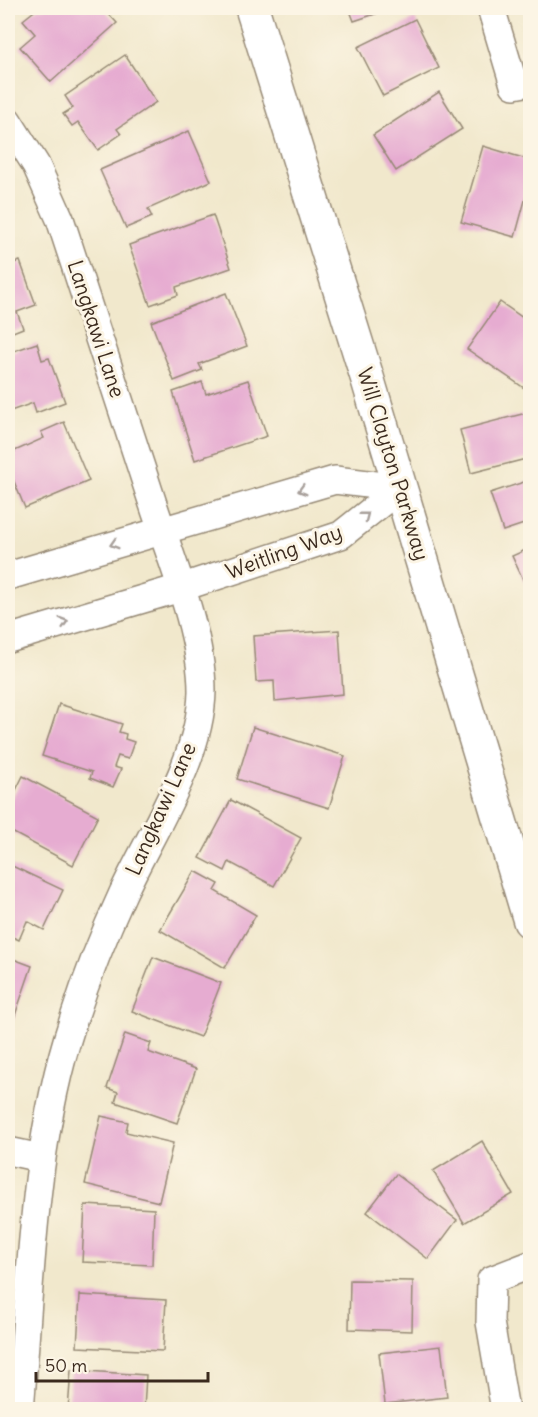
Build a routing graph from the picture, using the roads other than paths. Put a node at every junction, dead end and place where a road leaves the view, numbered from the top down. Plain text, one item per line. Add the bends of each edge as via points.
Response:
1 (252, 8) edge
2 (491, 8) edge
3 (522, 84) edge
4 (8, 121) edge
5 (400, 488) junction
6 (161, 530) junction
7 (8, 576) edge
8 (180, 588) junction
9 (8, 639) edge
10 (528, 907) edge
11 (8, 1151) edge
12 (41, 1158) junction
13 (531, 1265) edge
14 (20, 1410) edge
15 (505, 1410) edge

1 - 5 street, Will Clayton Parkway
2 - 3 street
4 - 6 street, Langkawi Lane via 36,165 60,219
5 -> 6 street via 334,480
8 -> 5 street, Weitling Way via 341,535
5 - 10 street, Will Clayton Parkway
6 -> 7 street
6 - 8 street, Langkawi Lane
9 -> 8 street, Weitling Way
8 - 12 street, Langkawi Lane via 200,657 199,722 188,760 98,950 66,1045
11 - 12 street
12 - 14 street, Langkawi Lane
13 - 15 street via 491,1280 490,1323

